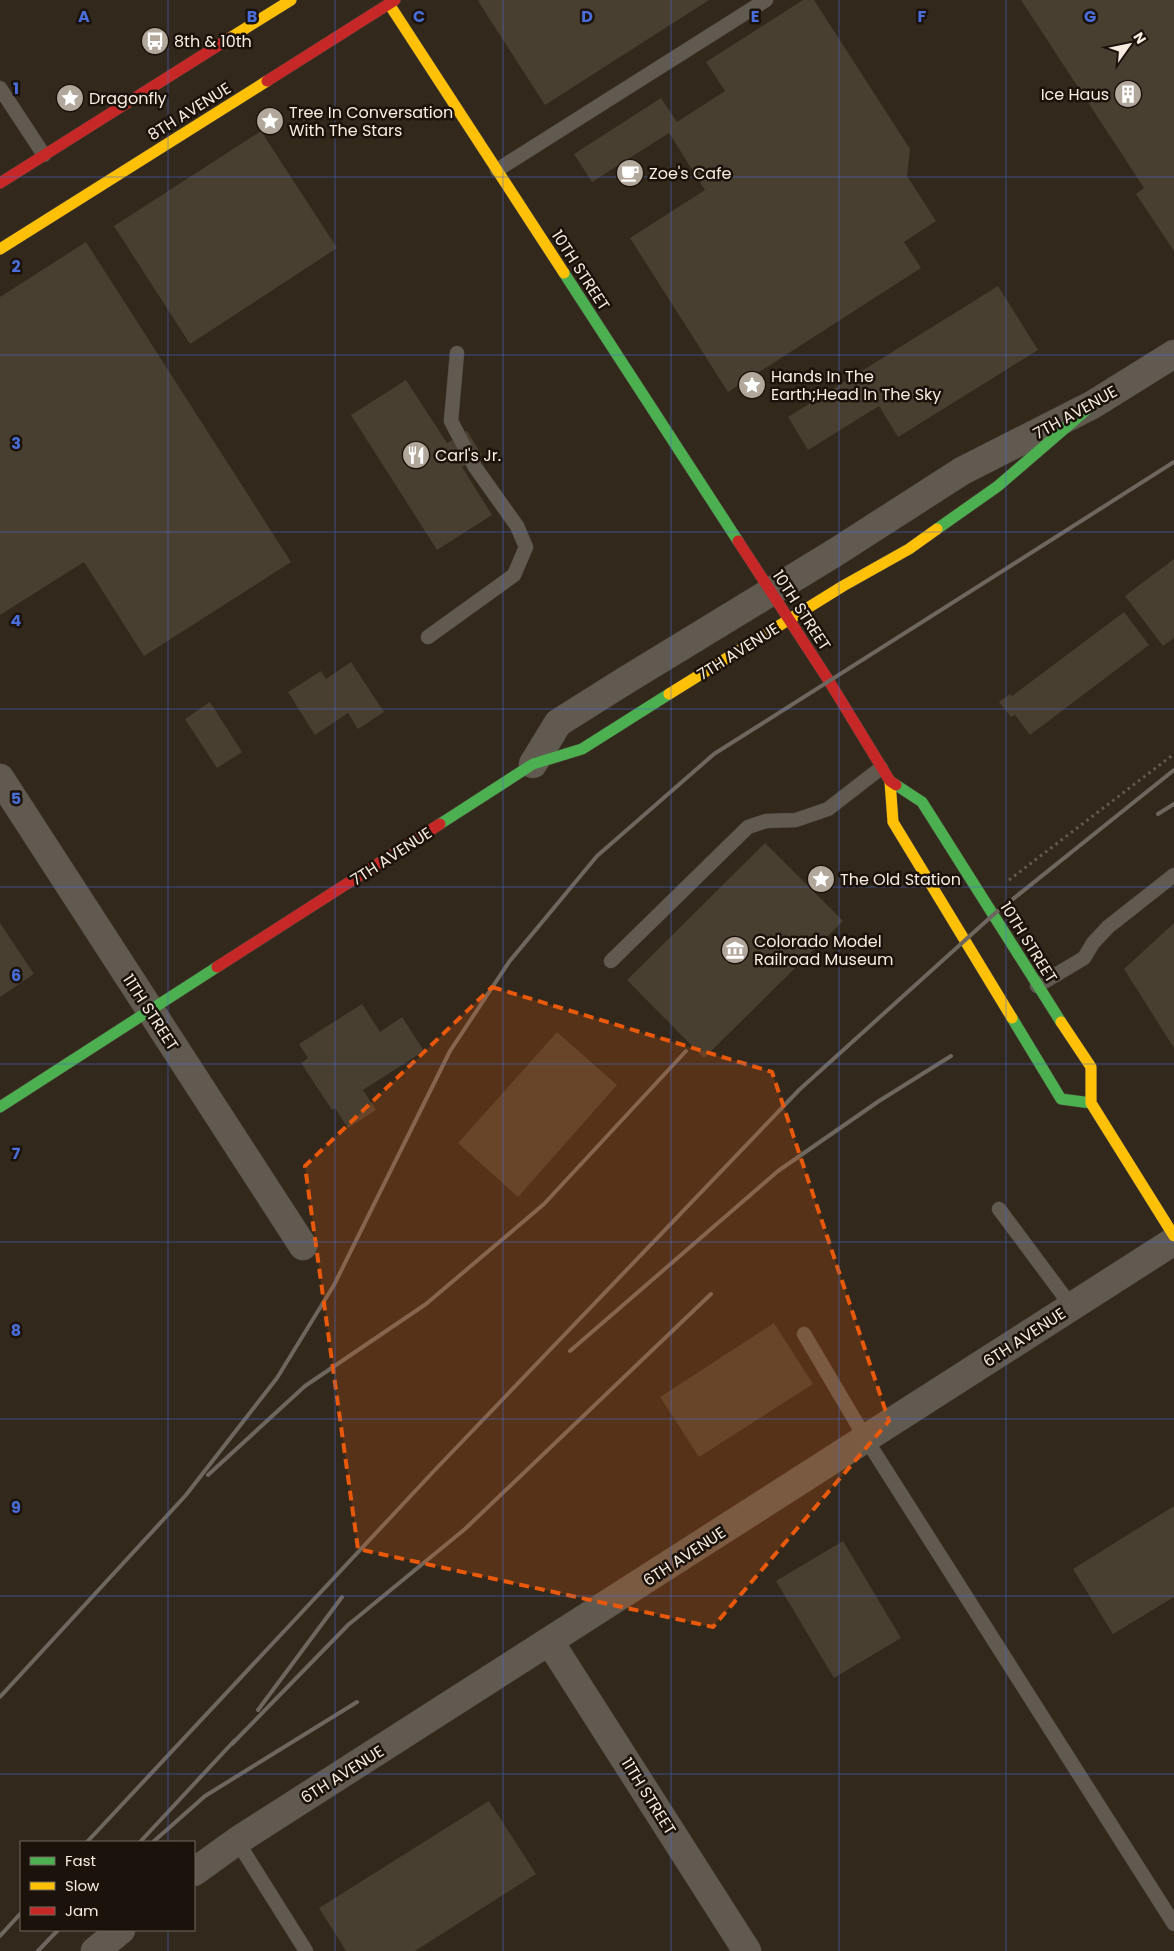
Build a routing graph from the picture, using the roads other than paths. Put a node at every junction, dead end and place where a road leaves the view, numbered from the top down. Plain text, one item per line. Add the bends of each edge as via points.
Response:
1 (291, 0) edge
2 (766, 0) edge
3 (390, 1) edge
4 (0, 88) edge
5 (44, 155) junction
6 (497, 170) junction
7 (0, 184) edge
8 (0, 249) edge
9 (457, 353) dead end
10 (1174, 354) edge
11 (1092, 405) junction
12 (770, 592) junction
13 (789, 620) junction
14 (428, 637) dead end
15 (533, 764) junction
16 (882, 768) junction
17 (0, 778) edge
18 (890, 782) junction
19 (1174, 875) edge
20 (611, 961) dead end
21 (1037, 986) junction
22 (150, 1011) junction
23 (1090, 1104) junction
24 (0, 1107) edge
25 (999, 1209) dead end
26 (1174, 1236) edge
27 (1174, 1241) edge
28 (303, 1246) dead end
29 (1072, 1307) junction
30 (804, 1334) dead end
31 (866, 1439) junction
32 (550, 1642) junction
33 (237, 1841) junction
34 (195, 1871) edge
35 (1174, 1924) edge
36 (120, 1931) edge
37 (95, 1951) edge
38 (306, 1951) edge
39 (747, 1951) edge

1 - 5 street
2 - 6 lane
3 - 6 street, 10TH STREET
3 - 8 street, 8TH AVENUE
4 - 5 lane
5 - 7 street
6 - 12 street, 10TH STREET
9 - 14 lane via 451,421 475,467 518,526 526,547 514,575
10 - 11 street, 7TH AVENUE
11 - 12 street, 7TH AVENUE via 962,471
11 - 13 street, 7TH AVENUE via 998,486 908,549
12 - 13 street, 10TH STREET
12 - 15 street, 7TH AVENUE via 558,723
13 - 15 street, 7TH AVENUE via 582,749
13 - 16 street, 10TH STREET
15 - 22 street, 7TH AVENUE
16 - 18 street, 10TH STREET
16 - 20 lane via 828,809 796,820 766,821 748,827
17 - 22 street, 11TH STREET
18 - 21 street, 10TH STREET via 922,802
18 - 23 street via 893,822 1061,1099
19 - 21 lane via 1108,927 1084,958
21 - 23 street, 10TH STREET via 1091,1066
22 - 24 street, 7TH AVENUE
22 - 28 street, 11TH STREET
23 - 26 street
25 - 29 lane
27 - 29 street, 6TH AVENUE
29 - 31 street, 6TH AVENUE
30 - 31 lane
31 - 32 street, 6TH AVENUE
31 - 35 lane
32 - 33 street, 6TH AVENUE
32 - 39 street, 11TH STREET
33 - 34 street, 6TH AVENUE
33 - 38 lane
36 - 37 street

